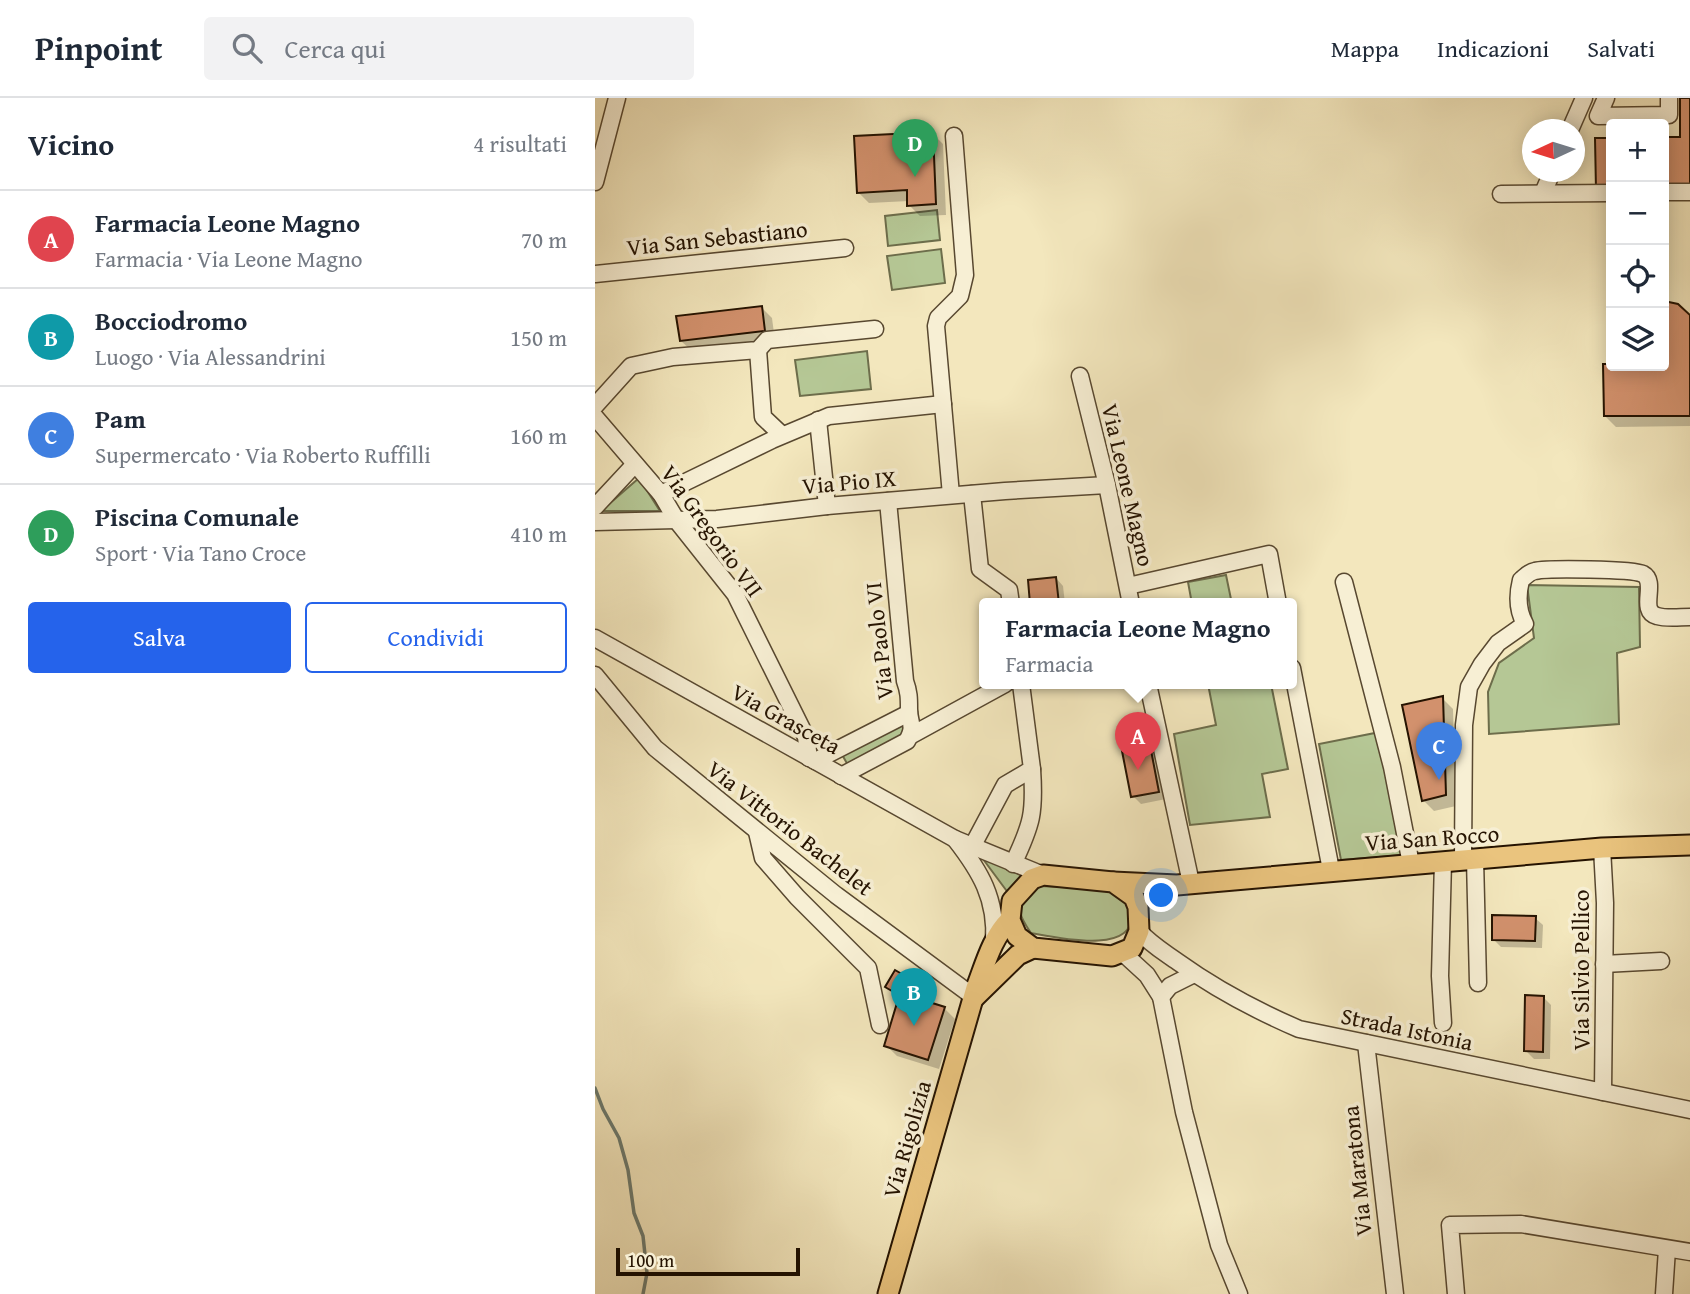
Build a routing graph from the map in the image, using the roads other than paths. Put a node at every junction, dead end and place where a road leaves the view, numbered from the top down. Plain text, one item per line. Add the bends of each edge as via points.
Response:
1 (617, 98) edge
2 (1584, 98) edge
3 (1606, 98) edge
4 (1669, 98) edge
5 (1575, 119) edge
6 (954, 136) dead end
7 (595, 182) edge
8 (1548, 182) edge
9 (1669, 192) edge
10 (1690, 192) edge
11 (1543, 193) junction
12 (1606, 193) edge
13 (1501, 194) dead end
14 (845, 248) dead end
15 (595, 274) edge
16 (876, 329) dead end
17 (758, 349) junction
18 (1080, 376) dead end
19 (943, 404) junction
20 (595, 407) edge
21 (595, 417) edge
22 (818, 420) junction
23 (782, 435) junction
24 (635, 464) junction
25 (1107, 485) junction
26 (661, 494) junction
27 (972, 494) junction
28 (951, 495) junction
29 (888, 501) junction
30 (827, 506) junction
31 (595, 507) edge
32 (677, 521) junction
33 (595, 522) edge
34 (1344, 582) dead end
35 (1128, 586) junction
36 (1010, 598) edge
37 (1131, 598) edge
38 (1277, 598) edge
39 (1690, 617) edge
40 (595, 638) edge
41 (595, 675) edge
42 (996, 689) edge
43 (1022, 689) edge
44 (1149, 689) edge
45 (1296, 689) edge
46 (909, 713) junction
47 (910, 736) junction
48 (812, 760) junction
49 (1032, 769) junction
50 (841, 776) junction
51 (757, 832) junction
52 (955, 839) junction
53 (972, 845) junction
54 (1690, 845) edge
55 (1602, 848) junction
56 (1460, 860) junction
57 (1013, 864) junction
58 (1411, 864) junction
59 (976, 865) junction
60 (1331, 870) junction
61 (1043, 876) junction
62 (1113, 882) junction
63 (1184, 884) junction
64 (1139, 907) junction
65 (1009, 915) junction
66 (1139, 931) junction
67 (994, 942) junction
68 (1033, 948) junction
69 (1123, 953) junction
70 (1661, 961) dead end
71 (1605, 964) junction
72 (1194, 975) junction
73 (1478, 983) dead end
74 (974, 997) junction
75 (1161, 997) junction
76 (1443, 1023) dead end
77 (880, 1025) dead end
78 (1366, 1043) junction
79 (1603, 1091) junction
80 (1690, 1110) edge
81 (1667, 1249) junction
82 (1690, 1252) edge
83 (888, 1294) edge
84 (1239, 1294) edge
85 (1395, 1294) edge
86 (1455, 1294) edge
87 (1664, 1294) edge

1 - 7 street
2 - 5 street
3 - 4 street via 1598,117 1669,115
6 - 19 street via 965,275 960,296 936,326
8 - 11 street
9 - 10 street
11 - 12 street
11 - 13 street
14 - 15 street, Via San Sebastiano
16 - 17 street via 767,340
17 - 20 street via 631,366
17 - 23 street via 763,417
18 - 25 street, Via Leone Magno
19 - 22 street
19 - 28 street
21 - 24 street, Via Gregorio VII
22 - 23 street
22 - 30 street
23 - 26 street
24 - 26 street, Via Gregorio VII
24 - 31 street
25 - 27 street, Via Pio IX
25 - 35 street, Via Leone Magno
26 - 32 street, Via Gregorio VII
27 - 28 street, Via Pio IX
27 - 36 street via 981,569 1009,590
28 - 29 street, Via Pio IX
29 - 30 street, Via Pio IX
29 - 46 street, Via Paolo VI via 905,681 911,695
30 - 32 street, Via Pio IX
32 - 33 street, Via Pio IX
32 - 48 street, Via Gregorio VII via 735,594 806,737
34 - 58 street via 1392,767
35 - 37 street, Via Leone Magno
35 - 38 street via 1269,554
39 - 56 street via 1651,612 1649,583 1640,572 1534,571 1521,580 1520,614 1525,624 1498,643 1469,687
40 - 48 street, Via Grasceta
41 - 51 street, Via Vittorio Bachelet via 655,748
42 - 47 street
43 - 49 street
44 - 63 street
45 - 60 street
46 - 47 street via 913,722
46 - 48 street, Via Paolo VI
47 - 50 street
48 - 50 street, Via Grasceta
49 - 53 street via 1005,785
49 - 57 street via 1033,814
50 - 52 street, Via Grasceta
51 - 74 street, Via Vittorio Bachelet
51 - 77 street via 763,858 868,968
52 - 53 street
52 - 59 street
53 - 57 street
54 - 55 main road, Via San Rocco
55 - 56 main road, Via San Rocco
55 - 71 street, Via Silvio Pellico
56 - 58 main road, Via San Rocco
56 - 73 street
56 - 76 street via 1440,976
57 - 61 street
58 - 60 main road, Via San Rocco
59 - 65 street via 989,877
59 - 67 street via 986,887
60 - 63 main road, Via San Rocco
61 - 62 main road
61 - 65 main road via 1032,879 1017,894
62 - 63 main road
62 - 64 main road via 1134,897
63 - 64 main road via 1154,895
64 - 66 main road
65 - 67 main road, Via Rigolizia
65 - 68 main road via 1017,936
66 - 69 main road via 1132,948
66 - 72 street, Strada Istonia
67 - 74 main road, Via Rigolizia
68 - 69 main road via 1112,956
68 - 74 main road via 1018,955
69 - 75 street via 1147,975
70 - 71 street
71 - 79 street, Via Silvio Pellico
72 - 75 street via 1170,986
72 - 78 street, Strada Istonia via 1247,1007 1299,1029
74 - 83 main road, Via Rigolizia
75 - 84 street via 1184,1112 1219,1245
78 - 79 street, Strada Istonia
78 - 85 street, Via Maratona
79 - 80 street, Strada Istonia
81 - 82 street
81 - 86 street via 1521,1224 1450,1225
81 - 87 street

